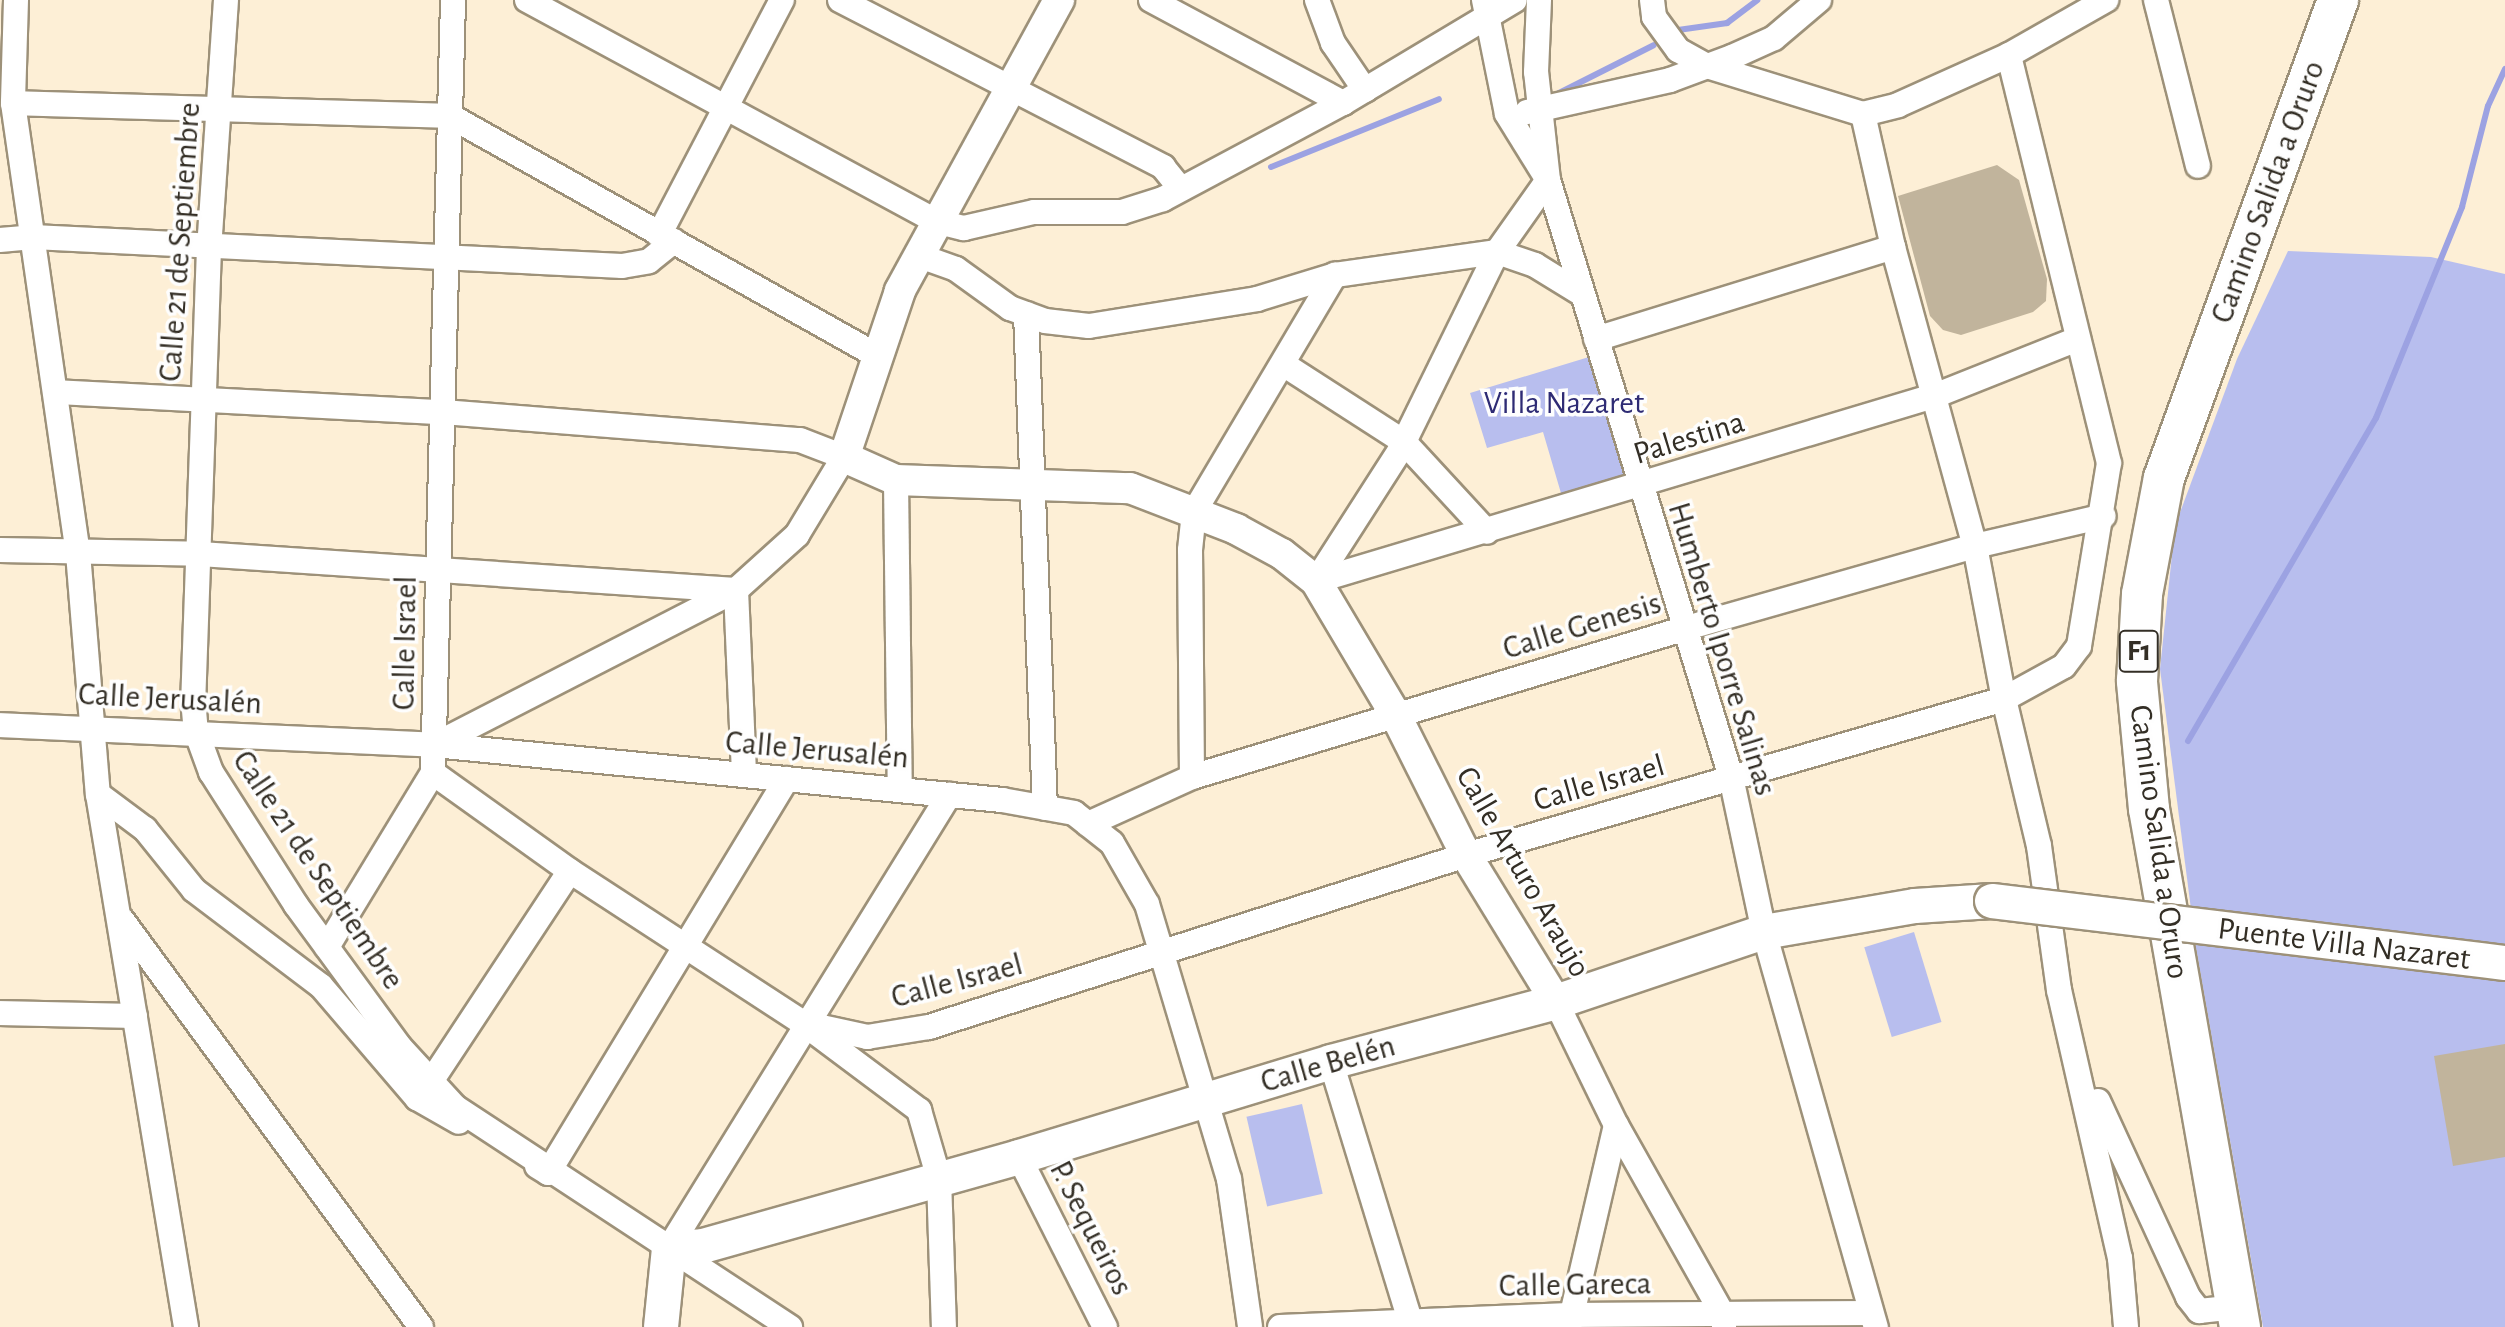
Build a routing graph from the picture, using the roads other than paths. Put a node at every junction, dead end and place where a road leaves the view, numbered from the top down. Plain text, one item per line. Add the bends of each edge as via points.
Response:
1 (16, 0) edge
2 (226, 0) edge
3 (453, 0) edge
4 (527, 0) edge
5 (782, 0) edge
6 (840, 0) edge
7 (1059, 0) edge
8 (1151, 0) edge
9 (1317, 0) edge
10 (1515, 0) edge
11 (1539, 0) edge
12 (1652, 0) edge
13 (1819, 0) edge
14 (2106, 0) edge
15 (2156, 0) edge
16 (2338, 0) edge
17 (1485, 7) edge
18 (2009, 55) junction
19 (1707, 66) junction
20 (1009, 89) junction
21 (1365, 90) junction
22 (13, 103) junction
23 (1343, 103) junction
24 (727, 106) junction
25 (221, 108) junction
26 (1541, 110) junction
27 (1507, 114) junction
28 (1863, 114) junction
29 (450, 116) junction
30 (2198, 166) dead end
31 (1548, 180) junction
32 (1181, 189) junction
33 (935, 221) junction
34 (33, 237) junction
35 (667, 238) junction
36 (0, 240) edge
37 (1893, 247) junction
38 (209, 248) junction
39 (1497, 252) junction
40 (447, 255) junction
41 (917, 255) junction
42 (1335, 275) junction
43 (1582, 294) junction
44 (1026, 314) junction
45 (1596, 339) junction
46 (2075, 340) junction
47 (877, 356) junction
48 (1283, 364) junction
49 (56, 392) junction
50 (1937, 395) junction
51 (202, 401) junction
52 (443, 412) junction
53 (1404, 442) junction
54 (844, 457) junction
55 (896, 480) junction
56 (1030, 487) junction
57 (1639, 488) junction
58 (1194, 512) junction
59 (2104, 516) junction
60 (1487, 532) junction
61 (1975, 546) junction
62 (0, 550) edge
63 (78, 553) junction
64 (200, 554) junction
65 (439, 569) junction
66 (1316, 581) junction
67 (736, 590) junction
68 (1683, 629) junction
69 (2004, 699) junction
70 (1396, 716) junction
71 (0, 725) edge
72 (92, 726) junction
73 (196, 731) junction
74 (434, 745) junction
75 (433, 773) junction
76 (744, 775) junction
77 (1192, 777) junction
78 (1731, 777) junction
79 (787, 779) junction
80 (900, 790) junction
81 (98, 794) junction
82 (949, 795) junction
83 (1045, 808) junction
84 (1088, 824) junction
85 (1466, 855) junction
86 (570, 871) junction
87 (1992, 901) joint
88 (119, 916) junction
89 (1764, 932) junction
90 (327, 947) junction
91 (684, 947) junction
92 (1162, 952) junction
93 (2505, 963) edge
94 (1556, 1002) junction
95 (0, 1013) edge
96 (135, 1016) junction
97 (803, 1023) junction
98 (2078, 1059) junction
99 (1331, 1062) junction
100 (432, 1080) junction
101 (1206, 1100) junction
102 (1616, 1125) junction
103 (1019, 1157) junction
104 (548, 1173) junction
105 (939, 1179) junction
106 (669, 1248) junction
107 (2238, 1317) edge
108 (1874, 1320) edge
109 (1569, 1321) edge
110 (1724, 1321) edge
111 (1412, 1324) edge
112 (186, 1327) edge
113 (421, 1327) edge
114 (661, 1327) edge
115 (790, 1327) edge
116 (944, 1327) edge
117 (1105, 1327) edge
118 (1250, 1327) edge
119 (1280, 1327) edge
120 (2126, 1327) edge

1 - 22 street
2 - 25 street, Calle 21 de Septiembre
3 - 29 street, Calle Israel
4 - 24 street
5 - 24 street
6 - 20 street
7 - 20 street
8 - 23 street
9 - 21 street via 1333,43
10 - 17 street
11 - 26 street via 1534,31
12 - 19 street via 1654,17 1678,50
13 - 19 street via 1774,38
14 - 18 street
15 - 30 street
16 - 107 highway, Camino Salida a Oruro / F1 via 2164,478 2142,594 2137,681 2149,809
17 - 21 street
17 - 27 street, Humberto Iporre Salinas
18 - 28 street via 1898,105
18 - 46 street, Calle Israel
19 - 26 street via 1670,80
19 - 28 street
20 - 32 street via 1163,167
20 - 33 street
21 - 23 street
22 - 25 street
22 - 34 street
23 - 32 street
24 - 33 street
24 - 35 street
25 - 29 street
25 - 38 street, Calle 21 de Septiembre
26 - 27 street
26 - 31 street
27 - 31 street, Humberto Iporre Salinas
28 - 37 street
29 - 35 street
29 - 40 street, Calle Israel
31 - 39 street
31 - 43 street, Humberto Iporre Salinas
32 - 33 street via 1122,212 1034,212 964,228
33 - 41 street
34 - 36 street
34 - 38 street
34 - 49 street
35 - 40 street via 649,261 622,266
35 - 47 street
37 - 45 street
37 - 50 street
38 - 40 street
38 - 51 street, Calle 21 de Septiembre
39 - 42 street
39 - 43 street via 1535,265
39 - 53 street
40 - 52 street, Calle Israel
41 - 44 street via 956,269
41 - 47 street
42 - 44 street via 1257,299 1089,326
42 - 48 street
43 - 45 street, Humberto Iporre Salinas
44 - 56 street
45 - 57 street, Humberto Iporre Salinas
46 - 50 street, Palestina
46 - 59 street, Calle Israel via 2109,463
47 - 54 street
48 - 53 street
48 - 58 street
49 - 51 street
49 - 63 street
50 - 57 street, Palestina
50 - 61 street
51 - 52 street
51 - 64 street, Calle 21 de Septiembre
52 - 54 street via 800,440
52 - 65 street, Calle Israel
53 - 60 street
53 - 66 street
54 - 55 street
54 - 67 street via 797,535
55 - 56 street, Calle Arturo Araujo
55 - 80 street
56 - 58 street, Calle Arturo Araujo via 1130,488
56 - 83 street
57 - 60 street, Palestina
57 - 68 street, Humberto Iporre Salinas
58 - 66 street, Calle Arturo Araujo via 1282,554
58 - 77 street
59 - 61 street, Calle Genesis
59 - 69 street, Calle Israel via 2079,646 2064,666
60 - 66 street, Palestina
61 - 68 street, Calle Genesis
61 - 69 street
62 - 63 street
63 - 64 street
63 - 72 street
64 - 65 street
64 - 73 street, Calle 21 de Septiembre
65 - 67 street
65 - 74 street, Calle Israel
66 - 70 street, Calle Arturo Araujo
67 - 74 street
67 - 76 street
68 - 70 street, Calle Genesis
68 - 78 street, Humberto Iporre Salinas
69 - 78 street, Calle Israel
69 - 98 street via 2039,846 2059,990
70 - 77 street, Calle Genesis
70 - 85 street, Calle Arturo Araujo
71 - 72 street, Calle Jerusalén
72 - 73 street, Calle Jerusalén
72 - 81 street
73 - 74 street, Calle Jerusalén
73 - 90 street, Calle 21 de Septiembre via 211,772
74 - 75 street, Calle Israel
74 - 76 street, Calle Jerusalén
75 - 86 street, Calle Israel
75 - 90 street
76 - 79 street, Calle Jerusalén
77 - 84 street, Calle Genesis
78 - 85 street, Calle Israel
78 - 89 street, Humberto Iporre Salinas
79 - 80 street, Calle Jerusalén
79 - 91 street
80 - 82 street, Calle Jerusalén
81 - 88 street
81 - 104 street via 145,829 194,890 321,986 417,1098
82 - 83 street, Calle Jerusalén
82 - 97 street
83 - 84 street, Calle Jerusalén via 1074,813
84 - 92 street, Calle Jerusalén via 1112,843 1140,892
85 - 92 street, Calle Israel
85 - 94 street, Calle Arturo Araujo
86 - 91 street, Calle Israel
86 - 100 street
87 - 89 main road, Calle Belén via 1915,906
87 - 93 main road, Puente Villa Nazaret, bridge
88 - 96 street
88 - 113 street
89 - 94 main road, Calle Belén
89 - 108 street, Humberto Iporre Salinas
90 - 100 street, Calle 21 de Septiembre via 400,1047
91 - 97 street, Calle Israel
91 - 104 street
92 - 97 street, Calle Israel via 929,1027 867,1037
92 - 101 street, Calle Jerusalén
94 - 99 main road, Calle Belén
94 - 102 street, Calle Arturo Araujo
95 - 96 street
96 - 112 street
97 - 105 street via 919,1110
97 - 106 street
98 - 107 street via 2188,1297 2199,1311
98 - 120 street via 2120,1258
99 - 101 main road, Calle Belén
99 - 111 street
100 - 104 street, Calle 21 de Septiembre via 455,1107
101 - 103 main road, Calle Belén
101 - 118 street, Calle Jerusalén via 1229,1179
102 - 109 street
102 - 110 street, Calle Arturo Araujo
103 - 105 main road, Calle Belén
103 - 117 street, P. Sequeiros
104 - 106 street, Calle 21 de Septiembre
105 - 106 main road, Calle Belén via 703,1246
105 - 116 street
106 - 114 main road
106 - 115 street, Calle 21 de Septiembre
108 - 110 street, Calle Gareca
109 - 110 street, Calle Gareca
109 - 111 street, Calle Gareca
111 - 119 street, Calle Gareca

